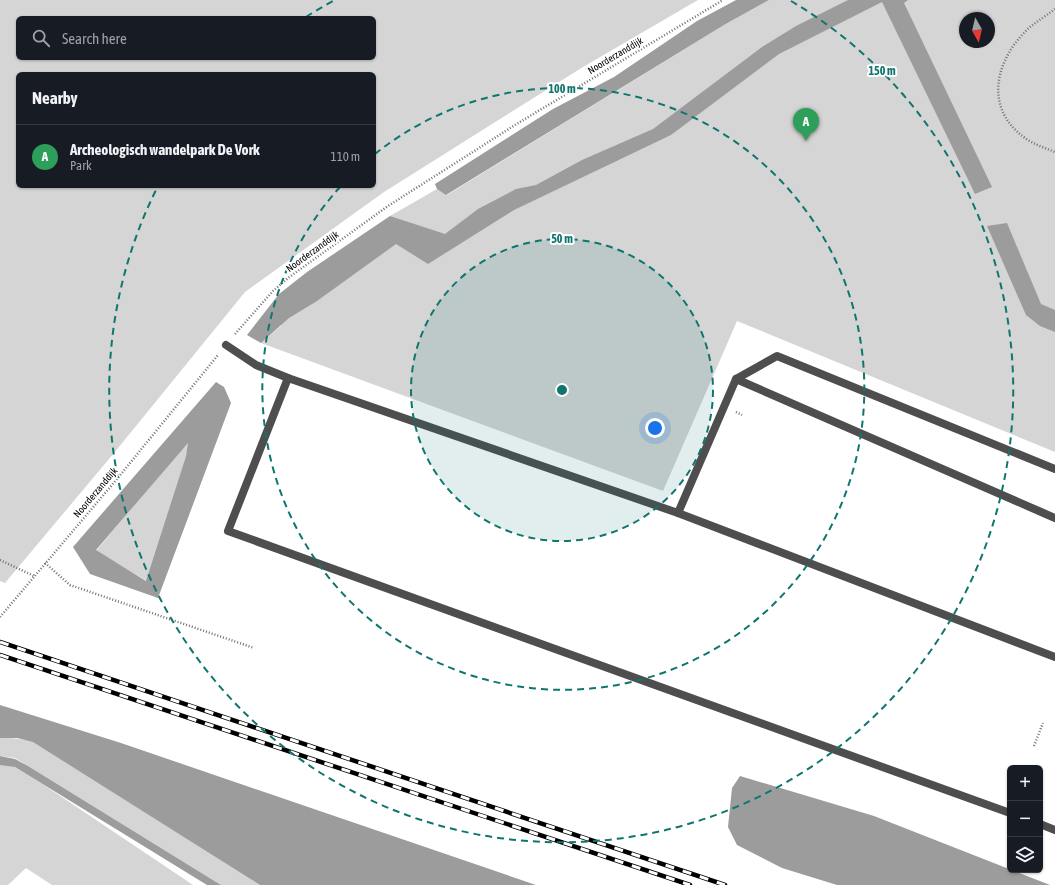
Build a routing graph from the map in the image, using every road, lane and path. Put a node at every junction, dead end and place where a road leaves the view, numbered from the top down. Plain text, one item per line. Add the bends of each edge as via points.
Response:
1 (723, 0) edge
2 (1055, 9) edge
3 (1055, 152) edge
4 (226, 345) junction
5 (288, 378) junction
6 (736, 379) junction
7 (1055, 469) edge
8 (678, 513) junction
9 (1055, 518) edge
10 (0, 560) edge
11 (45, 563) junction
12 (34, 576) junction
13 (0, 618) edge
14 (254, 648) dead end
15 (1055, 658) edge
16 (1043, 723) dead end
17 (1034, 746) dead end
18 (1007, 813) edge
19 (1043, 825) edge
20 (1055, 830) edge

1 - 4 path, Noorderzanddijk via 515,125 388,206 288,278 247,319
2 - 3 path via 1030,28 1006,57 998,87 1000,106 1009,123 1026,138
4 - 5 lane via 256,365
4 - 11 path, Noorderzanddijk
5 - 8 lane
5 - 18 lane via 228,531
6 - 7 lane via 777,356
6 - 8 lane
6 - 9 lane
8 - 15 lane
10 - 12 path
11 - 12 path, Noorderzanddijk
11 - 14 path via 70,585
12 - 13 path, Noorderzanddijk
16 - 17 path
19 - 20 lane

